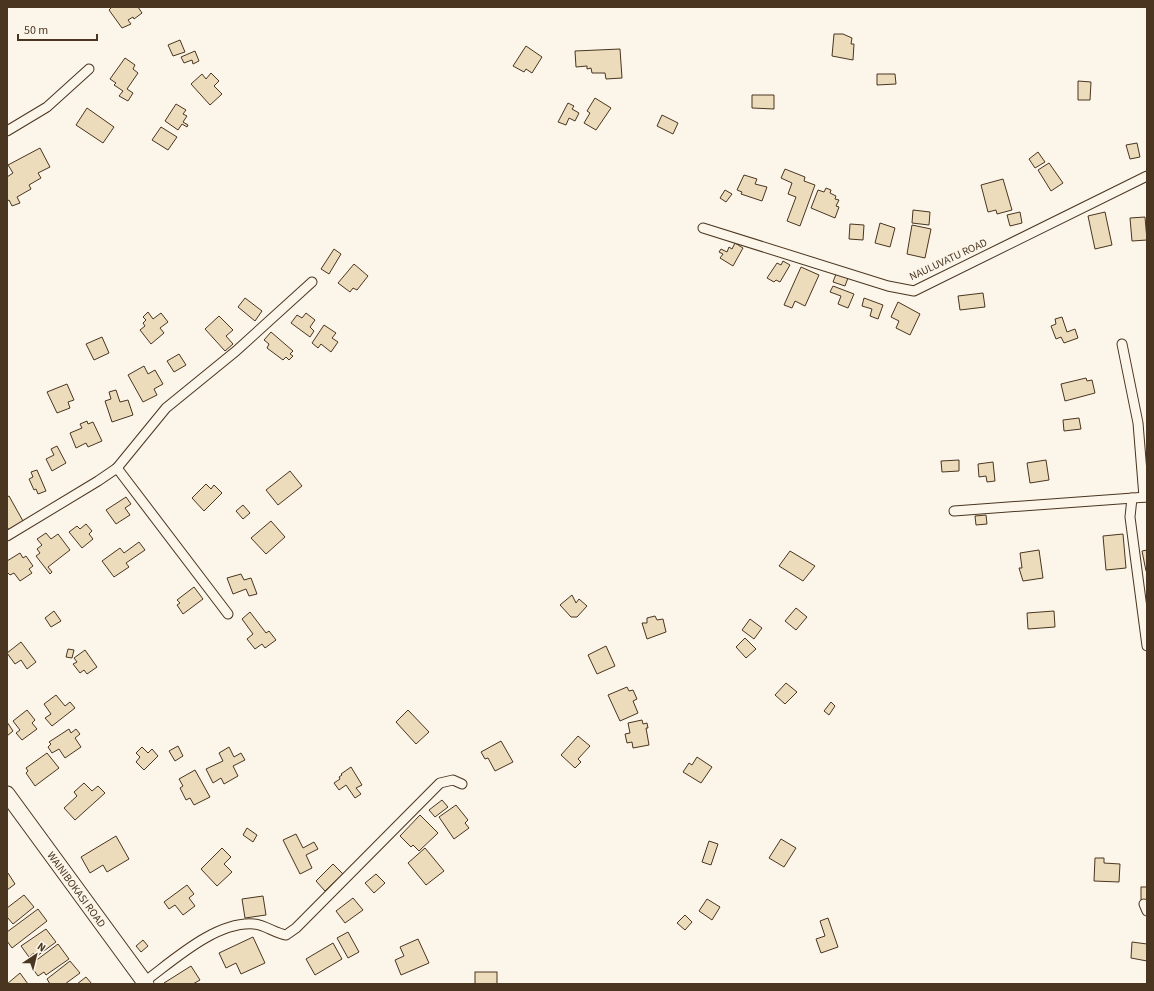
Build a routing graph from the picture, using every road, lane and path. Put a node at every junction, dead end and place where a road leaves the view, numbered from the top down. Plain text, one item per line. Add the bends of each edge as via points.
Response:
1 (89, 69) dead end
2 (7, 131) edge
3 (1147, 176) edge
4 (703, 228) dead end
5 (312, 282) dead end
6 (1122, 344) dead end
7 (117, 468) junction
8 (1146, 497) edge
9 (1132, 498) junction
10 (954, 511) dead end
11 (7, 536) edge
12 (228, 614) dead end
13 (1147, 646) edge
14 (462, 784) dead end
15 (7, 794) edge
16 (145, 983) edge

1 - 2 street via 47,107
3 - 4 street, NAULUVATU ROAD via 914,290 888,286
5 - 7 street via 236,351 166,408
6 - 8 street via 1138,423
7 - 11 street
7 - 12 street
8 - 9 street
9 - 10 street
9 - 13 street via 1130,517
14 - 16 street via 453,780 440,784 296,928 286,935 257,924 241,924 215,932
15 - 16 main road, WAINIBOKASI ROAD

